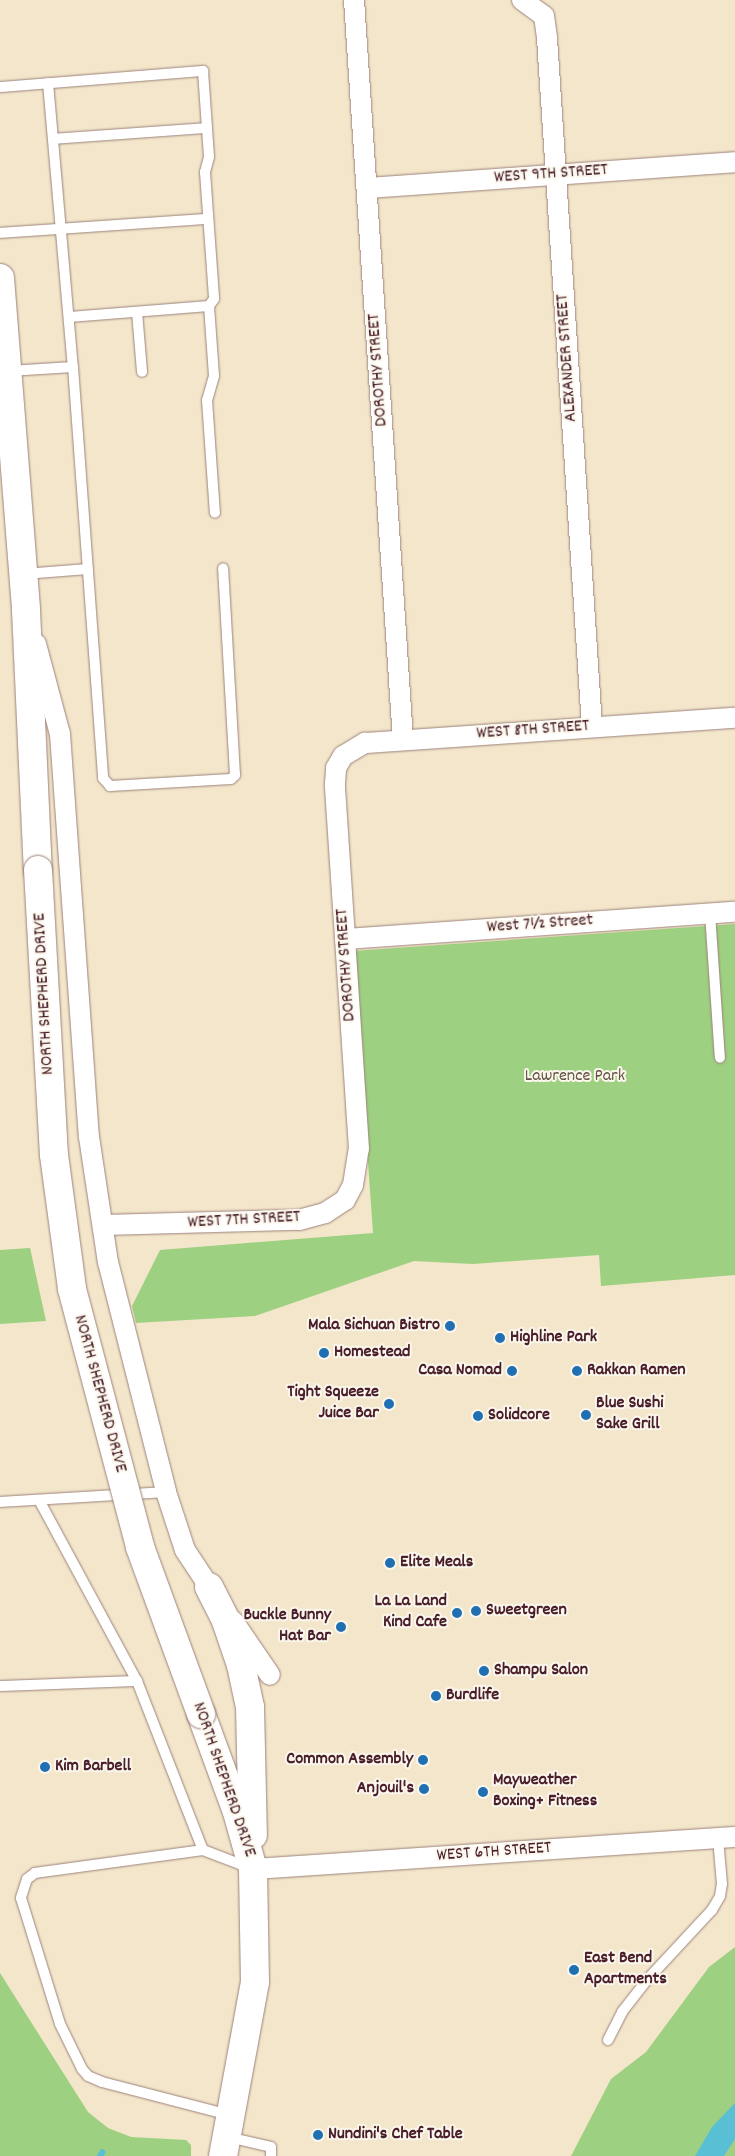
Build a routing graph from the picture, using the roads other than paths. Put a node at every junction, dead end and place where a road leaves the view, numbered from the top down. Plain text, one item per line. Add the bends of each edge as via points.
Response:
1 (354, 0) edge
2 (522, 0) edge
3 (48, 83) junction
4 (0, 87) edge
5 (207, 128) junction
6 (53, 139) junction
7 (735, 162) edge
8 (555, 175) junction
9 (367, 188) junction
10 (208, 219) junction
11 (61, 228) junction
12 (0, 232) edge
13 (0, 278) edge
14 (210, 306) junction
15 (137, 312) junction
16 (69, 318) junction
17 (73, 367) junction
18 (8, 371) junction
19 (142, 372) dead end
20 (214, 513) dead end
21 (223, 568) dead end
22 (88, 569) junction
23 (23, 574) junction
24 (26, 610) junction
25 (735, 718) edge
26 (592, 727) junction
27 (403, 740) junction
28 (339, 763) joint
29 (735, 912) edge
30 (710, 913) junction
31 (345, 940) junction
32 (720, 1058) dead end
33 (359, 1168) joint
34 (103, 1225) junction
35 (166, 1492) junction
36 (39, 1500) junction
37 (0, 1502) edge
38 (209, 1587) junction
39 (270, 1675) dead end
40 (137, 1680) junction
41 (0, 1686) edge
42 (726, 1837) edge
43 (204, 1850) junction
44 (253, 1869) junction
45 (608, 2040) dead end
46 (228, 2136) edge
47 (271, 2156) edge

1 - 9 street, DOROTHY STREET
2 - 8 street, ALEXANDER STREET via 544,16
3 - 4 lane
3 - 5 lane via 203,71
3 - 6 lane
5 - 6 lane
5 - 10 lane
6 - 11 lane
7 - 8 street, WEST 9TH STREET
8 - 9 street, WEST 9TH STREET
8 - 26 street, ALEXANDER STREET
9 - 27 street, DOROTHY STREET
10 - 11 lane
10 - 14 lane via 214,299
11 - 12 lane
11 - 16 lane
13 - 18 main road, NORTH SHEPHERD DRIVE
14 - 15 lane
14 - 20 lane via 214,376 207,400
15 - 16 lane
15 - 19 lane
16 - 17 lane
17 - 18 lane
17 - 22 lane
18 - 23 main road, NORTH SHEPHERD DRIVE
21 - 22 lane via 235,775 231,779 110,786 103,778
22 - 23 lane
23 - 24 main road, NORTH SHEPHERD DRIVE
24 - 34 street, NORTH SHEPHERD DRIVE via 60,734 89,1137
24 - 44 main road, NORTH SHEPHERD DRIVE, bridge via 54,1155 72,1289 140,1547 237,1812
25 - 26 street, WEST 8TH STREET
26 - 27 street, WEST 8TH STREET
27 - 28 street, WEST 8TH STREET via 365,743 352,749
28 - 31 street, DOROTHY STREET via 335,784
29 - 30 street, West 7½ Street
30 - 31 street, West 7½ Street
30 - 32 lane
31 - 33 street, DOROTHY STREET
33 - 34 street, WEST 7TH STREET via 345,1200 325,1213 299,1220
34 - 35 street, NORTH SHEPHERD DRIVE via 123,1330
35 - 36 lane
35 - 38 street, NORTH SHEPHERD DRIVE via 185,1550
36 - 37 lane
36 - 40 lane
38 - 39 street, NORTH SHEPHERD DRIVE
38 - 44 main road via 226,1621 241,1665 250,1707
40 - 41 lane
40 - 43 lane
42 - 44 street, WEST 6TH STREET
42 - 45 lane via 720,1896 712,1910 646,1981 622,2012
43 - 44 lane
43 - 46 lane via 36,1874 26,1879 21,1898 60,2024 82,2069 102,2082
44 - 46 main road, NORTH SHEPHERD DRIVE via 255,1982
46 - 47 lane via 271,2147

